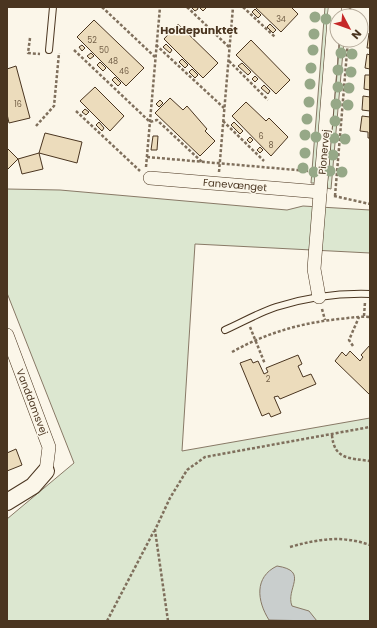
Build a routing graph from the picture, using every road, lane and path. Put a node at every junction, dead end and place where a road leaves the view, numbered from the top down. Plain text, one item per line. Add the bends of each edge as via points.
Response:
1 (53, 7) edge
2 (102, 7) edge
3 (160, 7) edge
4 (187, 7) edge
5 (233, 7) edge
6 (243, 7) edge
7 (335, 7) edge
8 (275, 37) dead end
9 (156, 44) junction
10 (230, 48) junction
11 (347, 48) edge
12 (59, 49) dead end
13 (49, 50) dead end
14 (74, 50) dead end
15 (155, 58) junction
16 (229, 61) junction
17 (268, 100) dead end
18 (224, 109) junction
19 (76, 111) dead end
20 (223, 121) junction
21 (150, 122) junction
22 (36, 126) dead end
23 (147, 157) junction
24 (202, 162) junction
25 (264, 162) dead end
26 (219, 164) junction
27 (308, 171) dead end
28 (148, 178) junction
29 (218, 184) junction
30 (320, 192) junction
31 (335, 196) junction
32 (370, 204) edge
33 (370, 294) edge
34 (319, 297) junction
35 (359, 317) junction
36 (370, 317) edge
37 (247, 320) junction
38 (225, 330) dead end
39 (7, 336) edge
40 (256, 339) junction
41 (353, 346) dead end
42 (232, 352) dead end
43 (265, 364) dead end
44 (370, 428) edge
45 (332, 435) junction
46 (370, 460) edge
47 (46, 471) joint
48 (7, 502) edge
49 (155, 530) junction
50 (370, 545) edge
51 (290, 547) dead end
52 (107, 621) edge
53 (168, 621) edge

1 - 13 lane
2 - 15 path
3 - 9 path
4 - 10 path
5 - 10 path
6 - 8 path
7 - 30 street, Pionervej
9 - 15 path
9 - 18 path
10 - 16 path
11 - 31 path
12 - 22 path via 54,106
14 - 21 path
15 - 21 path
16 - 17 path
16 - 18 path
18 - 20 path
19 - 28 path
20 - 25 path
20 - 26 path
21 - 23 path
21 - 24 path via 157,120
23 - 24 path
23 - 28 path
24 - 26 path
26 - 27 path
26 - 29 path
28 - 29 street, Fanevænget
29 - 30 street, Fanevænget
30 - 31 path
30 - 34 street, Pionervej via 314,269
31 - 32 path
33 - 34 lane
34 - 37 lane via 275,308
35 - 36 path
35 - 40 path via 293,326
35 - 41 path via 349,340
37 - 38 lane
37 - 40 path
39 - 47 street, Vanddamsvej via 49,448
40 - 42 path
40 - 43 path
44 - 45 path
45 - 46 path via 334,446 341,454
45 - 49 path via 206,457 187,470
47 - 48 street via 33,486
49 - 52 path
49 - 53 path
50 - 51 path via 338,538

